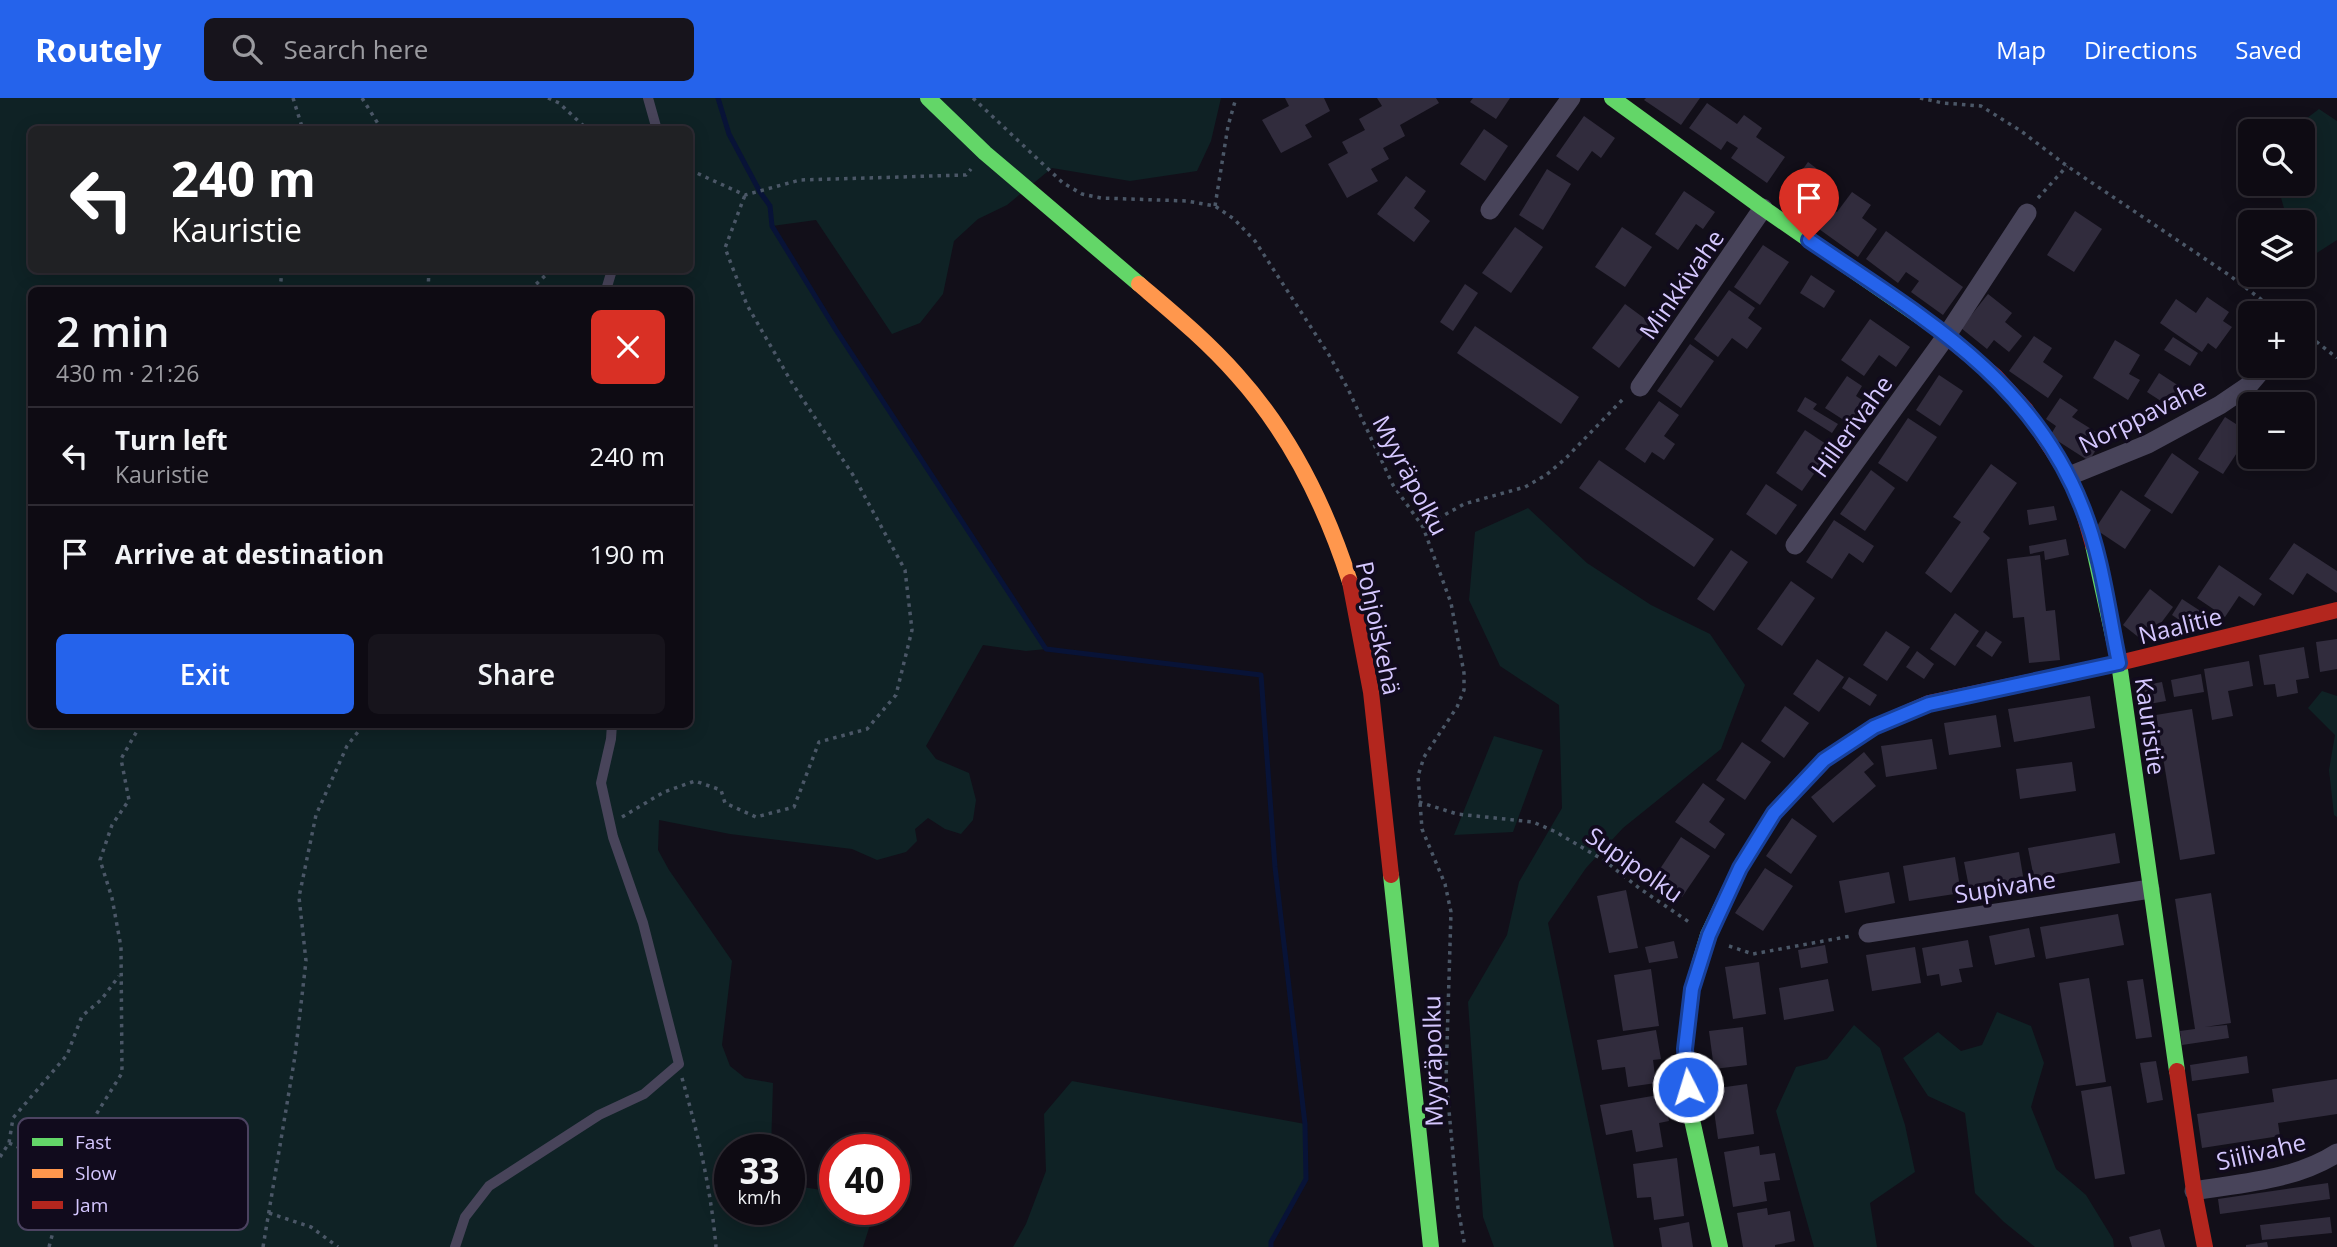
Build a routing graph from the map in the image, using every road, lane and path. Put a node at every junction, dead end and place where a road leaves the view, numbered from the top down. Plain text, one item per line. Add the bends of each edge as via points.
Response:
1 (293, 98) edge
2 (362, 98) edge
3 (548, 98) edge
4 (648, 98) edge
5 (928, 98) edge
6 (972, 98) edge
7 (1236, 98) edge
8 (1571, 98) edge
9 (1612, 98) edge
10 (1920, 98) edge
11 (302, 126) edge
12 (380, 126) edge
13 (583, 126) edge
14 (656, 126) edge
15 (1008, 132) junction
16 (985, 153) junction
17 (2067, 166) junction
18 (693, 171) edge
19 (745, 195) junction
20 (1215, 206) junction
21 (1763, 208) junction
22 (1490, 210) dead end
23 (2026, 214) joint
24 (548, 273) edge
25 (533, 287) edge
26 (2264, 301) edge
27 (1947, 335) junction
28 (2315, 341) edge
29 (2337, 358) edge
30 (2255, 378) edge
31 (1640, 387) joint
32 (2069, 476) junction
33 (1423, 527) junction
34 (1795, 545) dead end
35 (2337, 610) edge
36 (2119, 663) junction
37 (139, 728) edge
38 (361, 728) edge
39 (612, 728) edge
40 (1419, 803) junction
41 (610, 825) junction
42 (2150, 889) junction
43 (1868, 933) joint
44 (1709, 935) junction
45 (120, 975) junction
46 (679, 1065) junction
47 (94, 1118) edge
48 (9, 1143) junction
49 (18, 1147) edge
50 (2337, 1153) edge
51 (0, 1157) edge
52 (2193, 1191) junction
53 (268, 1213) junction
54 (53, 1230) edge
55 (49, 1247) edge
56 (263, 1247) edge
57 (338, 1247) edge
58 (455, 1247) edge
59 (716, 1247) edge
60 (1431, 1247) edge
61 (1465, 1247) edge
62 (1720, 1247) edge
63 (2205, 1247) edge

1 - 11 path
2 - 12 path
3 - 13 path
4 - 14 lane
5 - 16 street, Pohjoiskehä
6 - 15 path
7 - 20 path
8 - 22 street
9 - 21 street, Kauristie
10 - 17 path via 1981,106
15 - 16 path
15 - 20 path via 1063,183 1082,194
16 - 19 path via 966,175 800,180
16 - 60 street, Pohjoiskehä via 1192,329 1238,376 1282,433 1336,542 1352,588 1371,692
17 - 23 path
17 - 26 path
18 - 19 path
19 - 41 path via 724,248 747,305 853,475 905,570 912,630 896,695 867,729 818,742 794,807 756,817 725,803 721,790 695,781 664,792
20 - 33 path, Myyräpolku via 1255,241 1329,355 1393,485
21 - 27 street, Kauristie
21 - 31 street, Minkkivahe
23 - 27 street, Hillerivahe
24 - 25 path
27 - 32 street, Kauristie via 2026,410
27 - 34 street, Hillerivahe
28 - 29 path
30 - 32 street, Norppavahe via 2220,405 2148,444
31 - 33 path via 1546,475 1525,487 1464,504
32 - 36 street, Kauristie via 2098,561
33 - 40 path, Myyräpolku via 1451,603 1464,690 1424,757 1418,776
35 - 36 street, Naalitie
36 - 42 street, Kauristie
36 - 44 street, Naalitie via 1929,704 1874,727 1824,760 1774,813 1740,868
37 - 45 path via 121,759 129,800 112,825 100,860 119,935
38 - 53 path via 316,815 299,897 306,961
39 - 41 lane via 601,783
40 - 44 path, Supipolku via 1457,814 1533,822 1556,832
40 - 61 path, Myyräpolku via 1422,830 1445,884 1451,912 1446,1078
41 - 46 lane via 643,923
42 - 43 street, Supivahe
42 - 52 street, Kauristie
43 - 44 path, Supipolku via 1754,954
44 - 62 street, Naalitie via 1692,989 1685,1049 1689,1106
45 - 47 path via 122,1073
45 - 48 path via 82,1016 67,1055 13,1118
46 - 58 lane via 644,1094 599,1115 489,1186 465,1217
46 - 59 path via 698,1132
48 - 49 path
48 - 51 path
50 - 52 street, Siilivahe via 2321,1163 2269,1179
52 - 63 street, Kauristie
53 - 56 path
53 - 57 path via 311,1227
54 - 55 path

